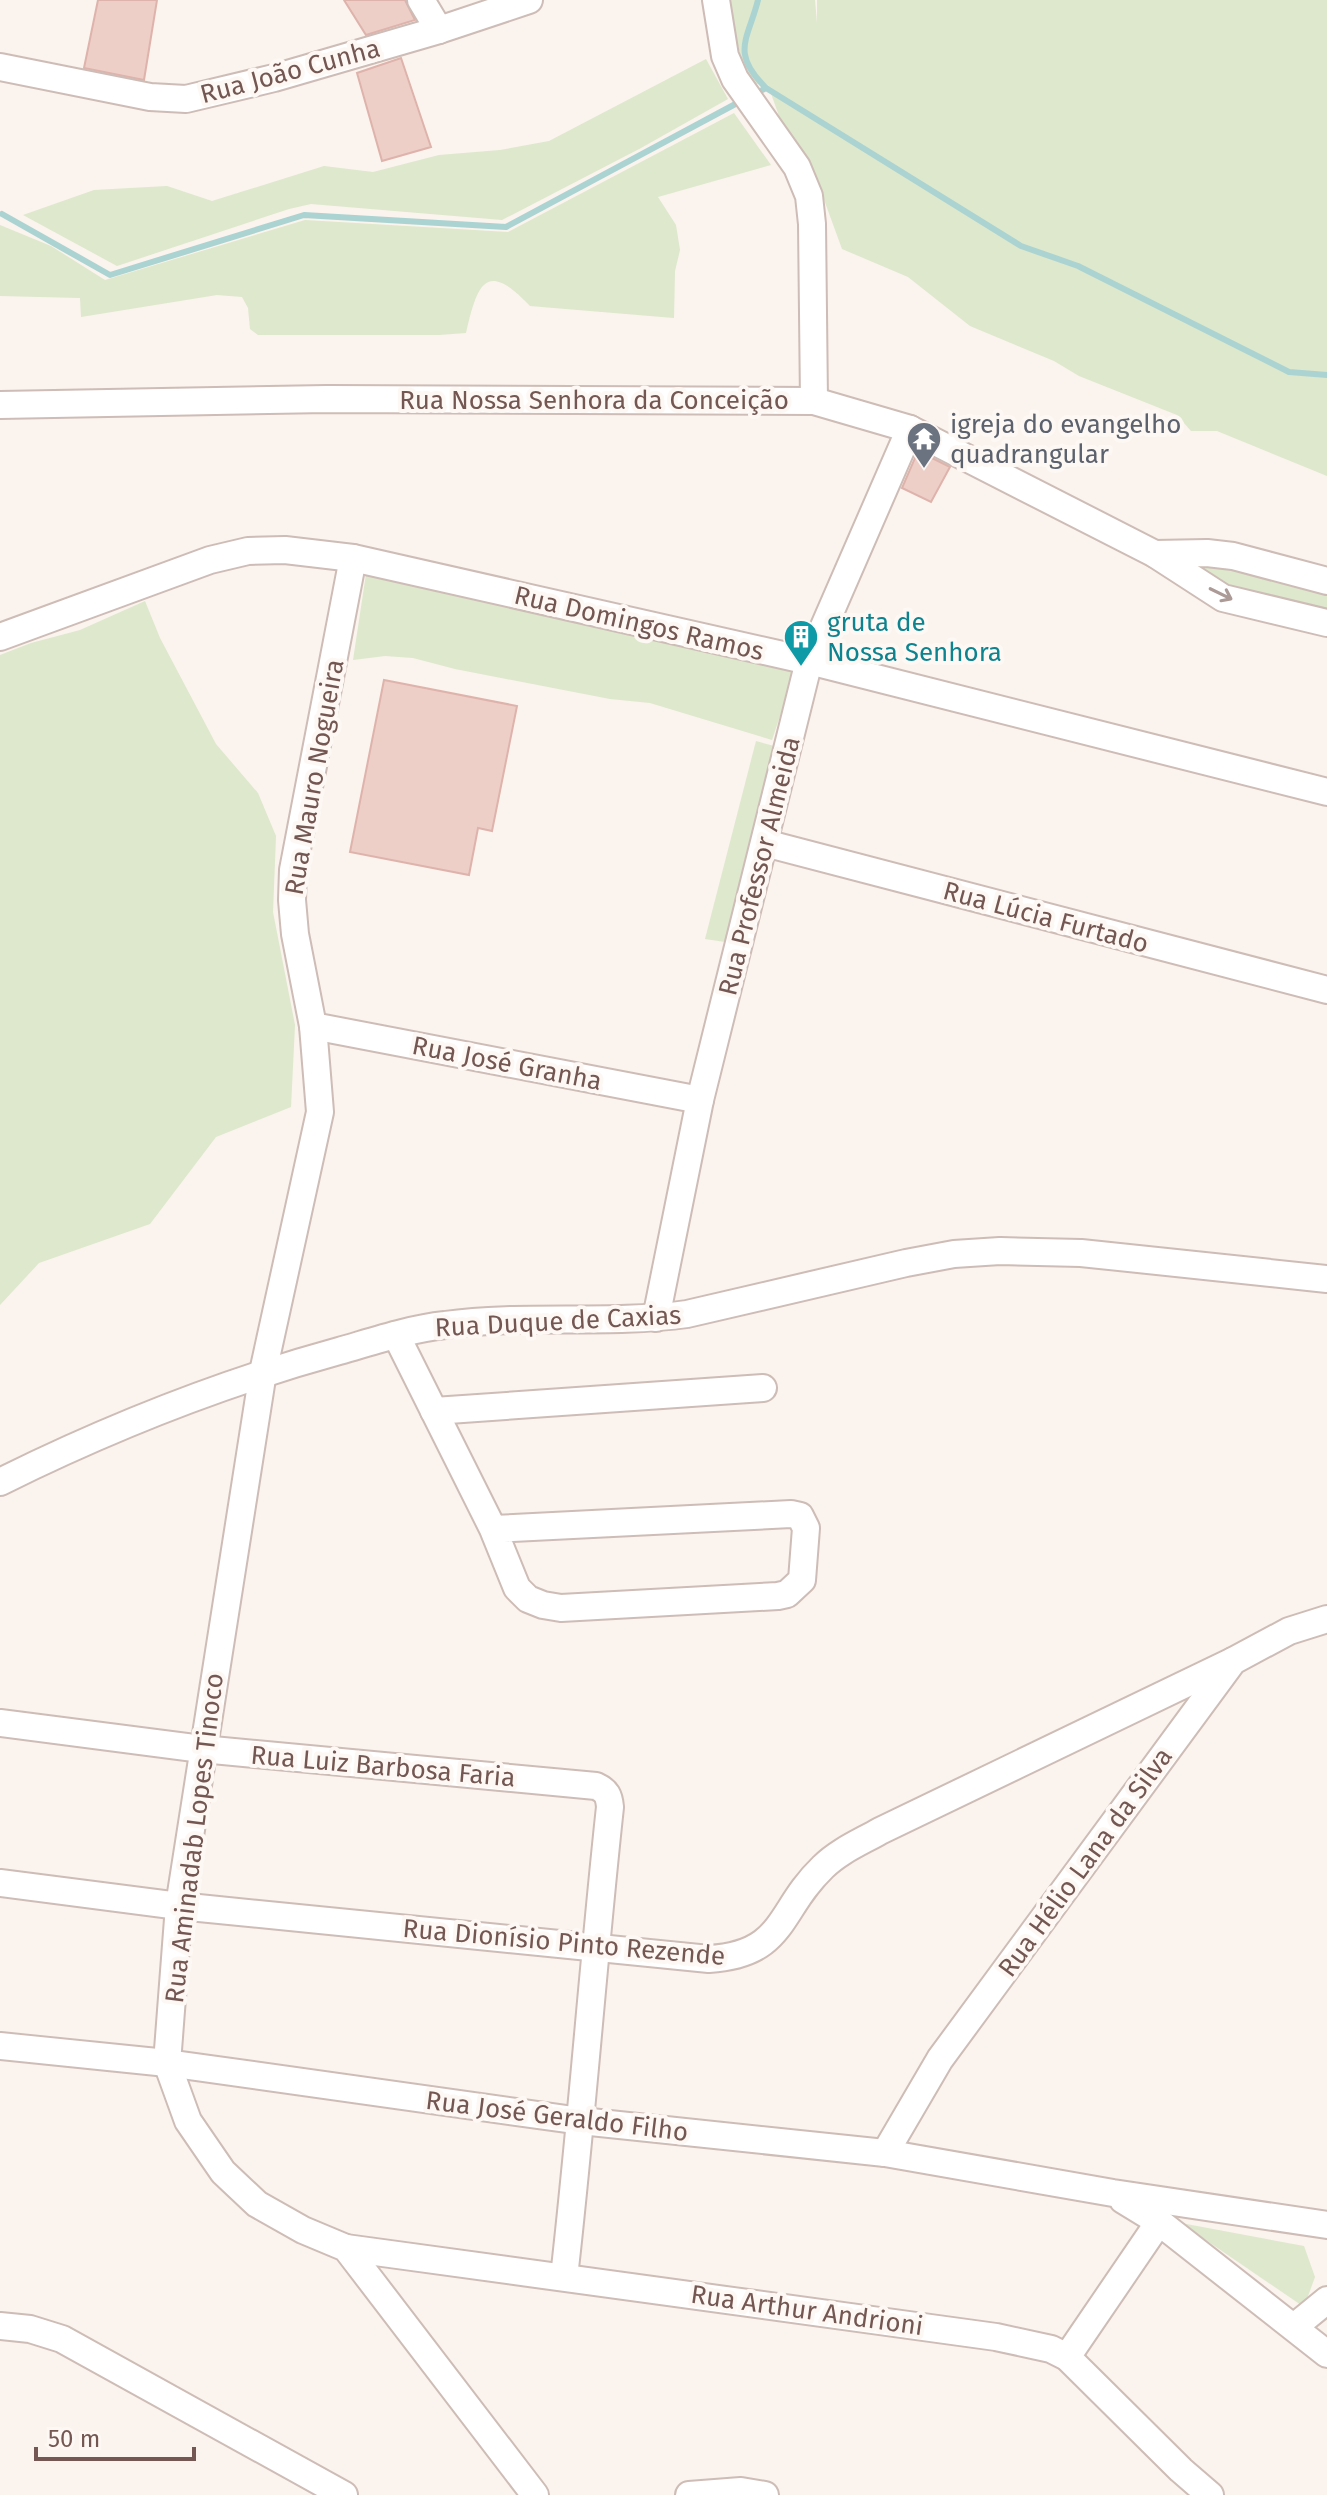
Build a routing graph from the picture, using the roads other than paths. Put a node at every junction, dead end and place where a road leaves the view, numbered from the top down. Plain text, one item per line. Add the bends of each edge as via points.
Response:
1 (421, 0) edge
2 (529, 0) edge
3 (716, 0) edge
4 (472, 9) edge
5 (439, 30) junction
6 (0, 67) edge
7 (814, 401) junction
8 (0, 405) edge
9 (910, 429) junction
10 (1155, 554) junction
11 (353, 558) junction
12 (1327, 581) edge
13 (1327, 623) edge
14 (0, 637) edge
15 (809, 661) junction
16 (1327, 792) edge
17 (765, 843) junction
18 (1327, 990) edge
19 (313, 1026) junction
20 (700, 1100) junction
21 (1327, 1279) edge
22 (656, 1318) junction
23 (396, 1335) junction
24 (263, 1372) junction
25 (763, 1388) dead end
26 (434, 1411) junction
27 (0, 1482) edge
28 (493, 1529) junction
29 (1327, 1619) edge
30 (1233, 1661) junction
31 (0, 1723) edge
32 (202, 1749) junction
33 (0, 1883) edge
34 (179, 1906) junction
35 (595, 1947) junction
36 (0, 2046) edge
37 (167, 2063) junction
38 (581, 2121) junction
39 (885, 2153) junction
40 (1113, 2193) junction
41 (1159, 2222) junction
42 (1325, 2231) edge
43 (346, 2248) junction
44 (564, 2277) junction
45 (1327, 2300) edge
46 (0, 2326) edge
47 (1294, 2327) junction
48 (1327, 2354) edge
49 (1067, 2357) junction
50 (344, 2495) edge
51 (535, 2495) edge
52 (689, 2495) edge
53 (765, 2495) edge
54 (1210, 2495) edge

1 - 5 street
2 - 4 street, Rua João Cunha
3 - 7 street via 725,56 735,79 797,167 809,196
4 - 5 street, Rua João Cunha
5 - 6 street, Rua João Cunha via 186,99 150,97
7 - 8 street, Rua Nossa Senhora da Conceição via 327,399
7 - 9 street, Rua Nossa Senhora da Conceição
9 - 10 street, Rua Nossa Senhora da Conceição
9 - 15 street, Rua Professor Almeida
10 - 12 street, Rua Nossa Senhora da Conceição via 1233,556
10 -> 13 street, Rua Nossa Senhora da Conceição via 1223,598
11 - 14 street, Rua Domingos Ramos via 285,550 236,554
11 - 15 street, Rua Domingos Ramos
11 - 19 street, Rua Mauro Nogueira via 293,870 295,934
15 - 16 street, Rua Domingos Ramos
15 - 17 street, Rua Professor Almeida
17 - 18 street, Rua Lúcia Furtado
17 - 20 street, Rua Professor Almeida
19 - 20 street, Rua José Granha
19 - 24 street, Rua Mauro Nogueira via 320,1112
20 - 22 street, Rua Professor Almeida
21 - 22 street, Rua Duque de Caxias via 1081,1253 1000,1251 906,1263
22 - 23 street, Rua Duque de Caxias via 481,1320
23 - 24 street, Rua Duque de Caxias
23 - 26 street
24 - 27 street, Rua Duque de Caxias via 88,1440
24 - 32 street, Rua Aminadab Lopes Tinoco
25 - 26 street
26 - 28 street
28 - 28 street via 517,1588 528,1599 561,1608 778,1596 802,1580 805,1521 791,1514
29 - 30 street, Rua Hélio Lana da Silva via 1289,1631
30 - 35 street, Rua Dionísio Pinto Rezende via 842,1852 809,1882 759,1947 737,1957
30 - 39 street, Rua Hélio Lana da Silva via 940,2059
31 - 32 street, Rua Luiz Barbosa Faria
32 - 34 street, Rua Aminadab Lopes Tinoco
32 - 35 street, Rua Luiz Barbosa Faria via 604,1790 610,1807
33 - 34 street, Rua Dionísio Pinto Rezende
34 - 35 street, Rua Dionísio Pinto Rezende
34 - 37 street, Rua Aminadab Lopes Tinoco
35 - 38 street
36 - 37 street, Rua José Geraldo Filho
37 - 38 street, Rua José Geraldo Filho
37 - 43 street, Rua Aminadab Lopes Tinoco via 188,2121 223,2172 257,2204
38 - 39 street, Rua José Geraldo Filho
38 - 44 street
39 - 40 street, Rua José Geraldo Filho
40 - 41 street
40 - 42 street, Rua José Geraldo Filho
41 - 47 street
41 - 49 street
43 - 44 street, Rua Arthur Andrioni
43 - 51 street, Rua Aminadab Lopes Tinoco
44 - 49 street, Rua Arthur Andrioni via 996,2337
45 - 47 street
46 - 50 street via 62,2339
47 - 48 street
49 - 54 street, Rua Arthur Andrioni
52 - 53 street

